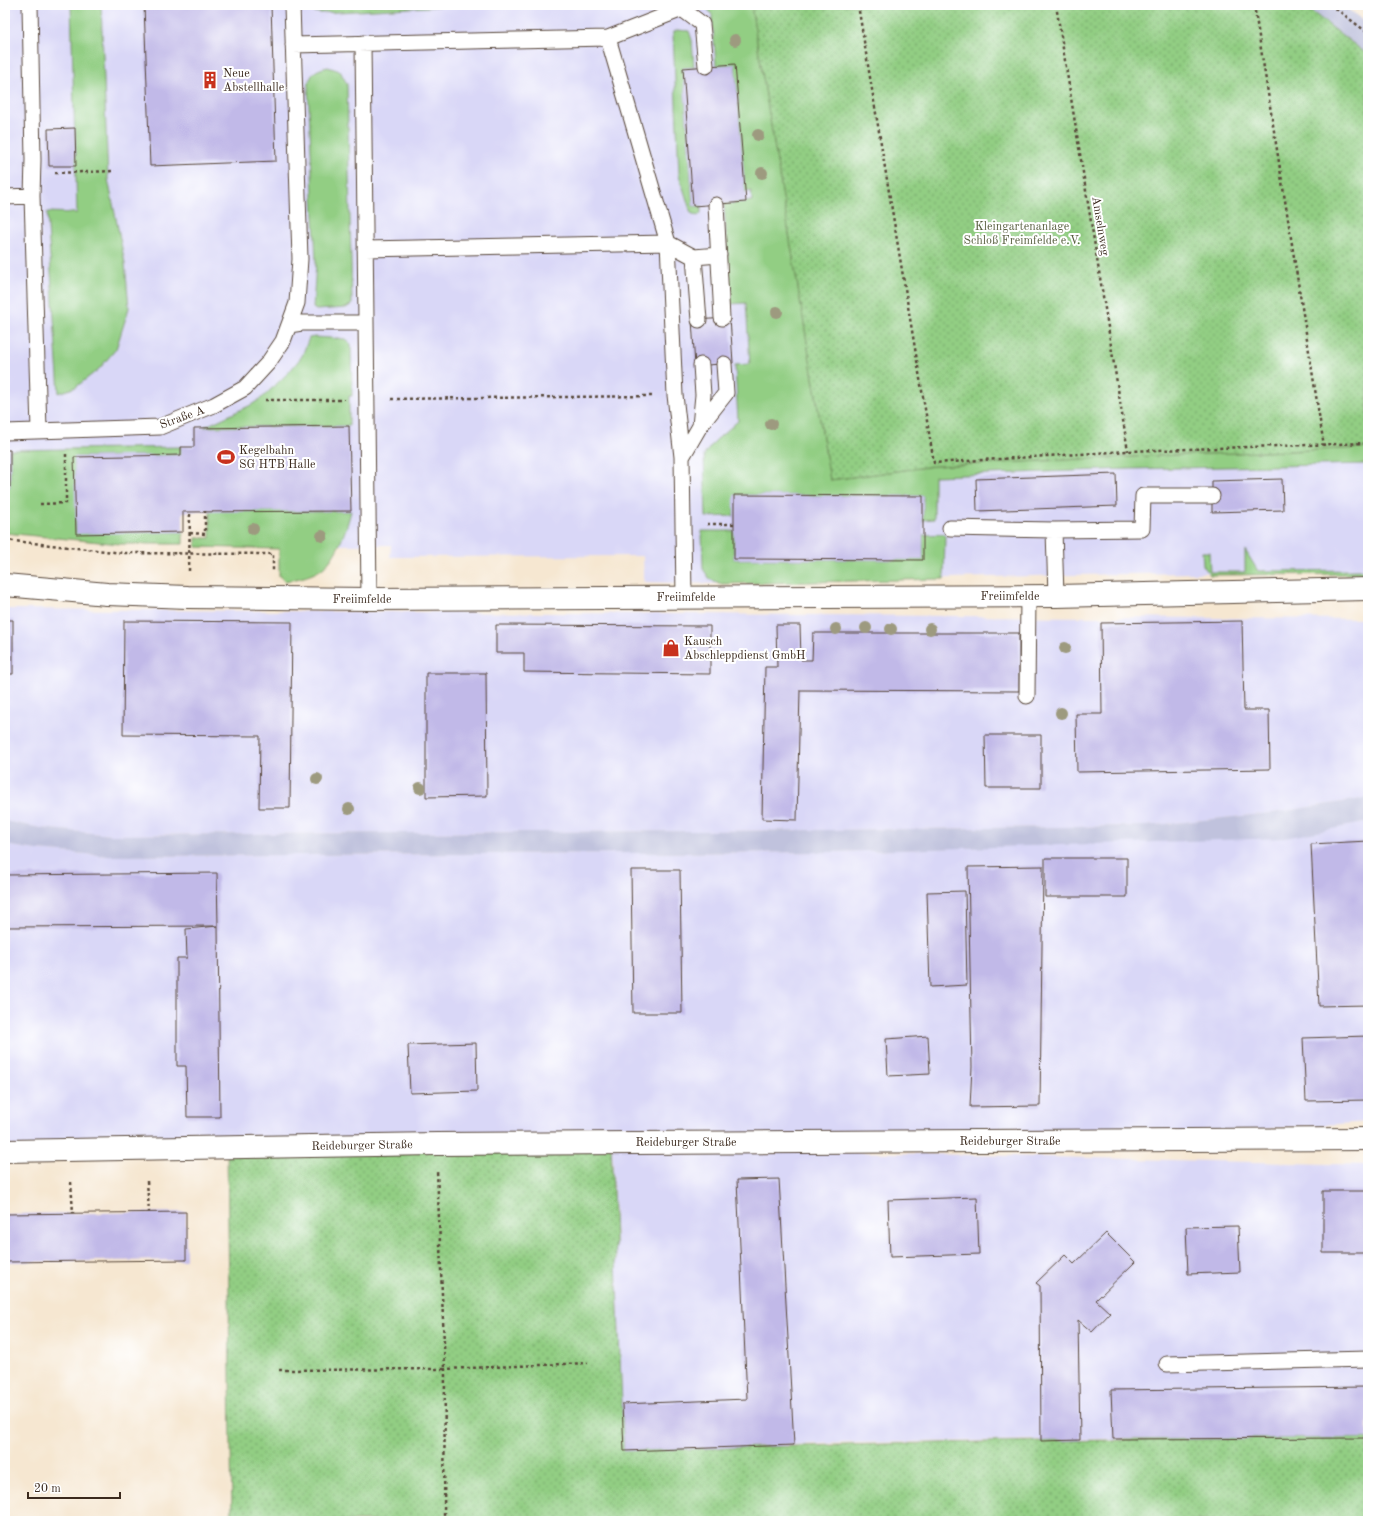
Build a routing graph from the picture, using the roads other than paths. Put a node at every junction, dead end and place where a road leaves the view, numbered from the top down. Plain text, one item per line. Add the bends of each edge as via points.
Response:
1 (30, 5) edge
2 (292, 5) edge
3 (608, 38) junction
4 (364, 43) junction
5 (293, 45) junction
6 (706, 66) dead end
7 (32, 196) junction
8 (5, 197) edge
9 (716, 205) dead end
10 (668, 243) junction
11 (365, 249) junction
12 (719, 255) junction
13 (694, 257) junction
14 (722, 318) dead end
15 (699, 320) dead end
16 (366, 323) junction
17 (289, 325) junction
18 (724, 364) dead end
19 (701, 365) dead end
20 (700, 426) junction
21 (39, 430) junction
22 (5, 432) edge
23 (682, 457) junction
24 (1212, 496) dead end
25 (950, 528) dead end
26 (1054, 530) junction
27 (5, 585) edge
28 (1368, 589) edge
29 (1028, 596) junction
30 (1056, 596) junction
31 (684, 598) junction
32 (369, 599) junction
33 (1027, 696) dead end
34 (1368, 1139) edge
35 (5, 1151) edge
36 (1368, 1359) edge
37 (1167, 1364) dead end

1 - 7 lane
2 - 5 lane, Straße A
3 - 4 lane
3 - 6 lane via 682,9 702,24
3 - 10 lane
4 - 5 lane
4 - 11 lane
5 - 17 lane, Straße A via 300,259 297,303
7 - 8 lane
7 - 21 lane
9 - 12 lane
10 - 11 lane
10 - 13 lane
10 - 23 lane via 675,395
11 - 16 lane
12 - 13 lane
12 - 14 lane
13 - 15 lane
16 - 17 lane
16 - 32 lane
17 - 21 lane, Straße A via 283,342 245,388 214,405 160,427
18 - 20 lane via 726,394
19 - 20 lane via 703,394
20 - 23 lane
21 - 22 lane, Straße A
23 - 31 lane
24 - 26 lane via 1143,496 1142,529
25 - 26 lane
26 - 30 lane
27 - 32 street, Freiimfelde via 107,594
28 - 30 street, Freiimfelde
29 - 30 street, Freiimfelde
29 - 31 street, Freiimfelde
29 - 33 lane
31 - 32 street, Freiimfelde
34 - 35 street, Reideburger Straße via 437,1144
36 - 37 lane

